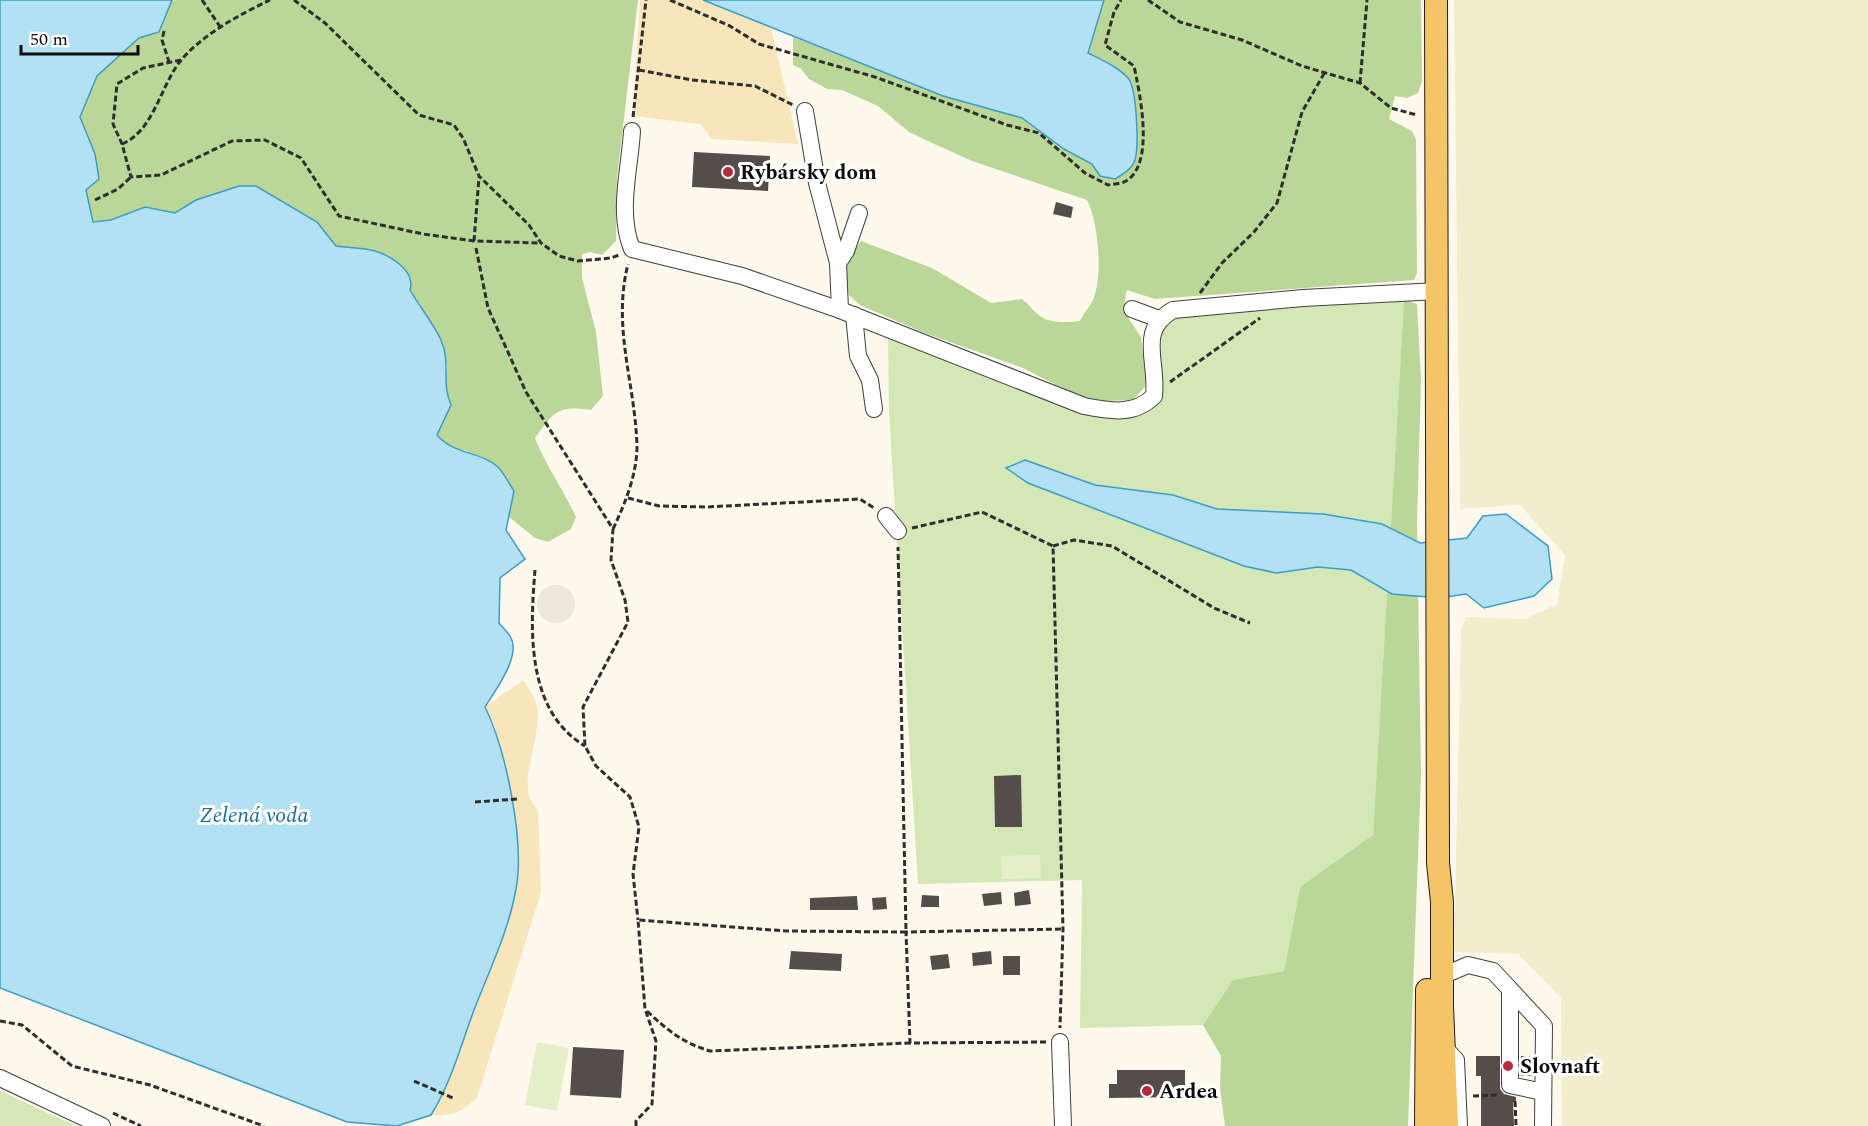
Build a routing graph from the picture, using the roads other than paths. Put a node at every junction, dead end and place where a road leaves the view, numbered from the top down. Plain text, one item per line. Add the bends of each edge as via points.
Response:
1 (1436, 0) edge
2 (805, 111) road end
3 (632, 131) road end
4 (859, 213) dead end
5 (838, 263) junction
6 (1438, 291) junction
7 (1132, 309) dead end
8 (847, 313) junction
9 (1158, 319) junction
10 (874, 409) dead end
11 (885, 516) road end
12 (898, 531) road end
13 (1438, 863) junction
14 (1442, 976) junction
15 (1510, 990) junction
16 (1060, 1042) road end
17 (1444, 1047) junction
18 (0, 1077) edge
19 (1543, 1092) junction
20 (102, 1126) edge
21 (1063, 1126) edge
22 (1426, 1126) edge
23 (1447, 1126) edge
24 (1460, 1126) edge
25 (1543, 1126) edge

1 - 6 main road
2 - 5 lane via 817,183
3 - 8 lane via 627,186 627,236 632,249 742,276
4 - 5 lane
5 - 8 lane
6 - 9 lane via 1197,306 1173,310
6 - 13 main road
7 - 9 lane
8 - 9 lane via 1084,406 1126,411 1140,407 1154,396 1151,335
8 - 10 lane via 858,356 870,380
11 - 12 lane
13 - 14 main road
13 - 22 main road via 1428,954
14 - 15 lane via 1468,965 1493,971
14 - 17 main road
15 - 19 lane via 1544,1026
15 - 19 lane via 1510,1085
16 - 21 lane
17 - 23 main road
17 - 24 lane via 1456,1060
18 - 20 lane
19 - 25 lane

